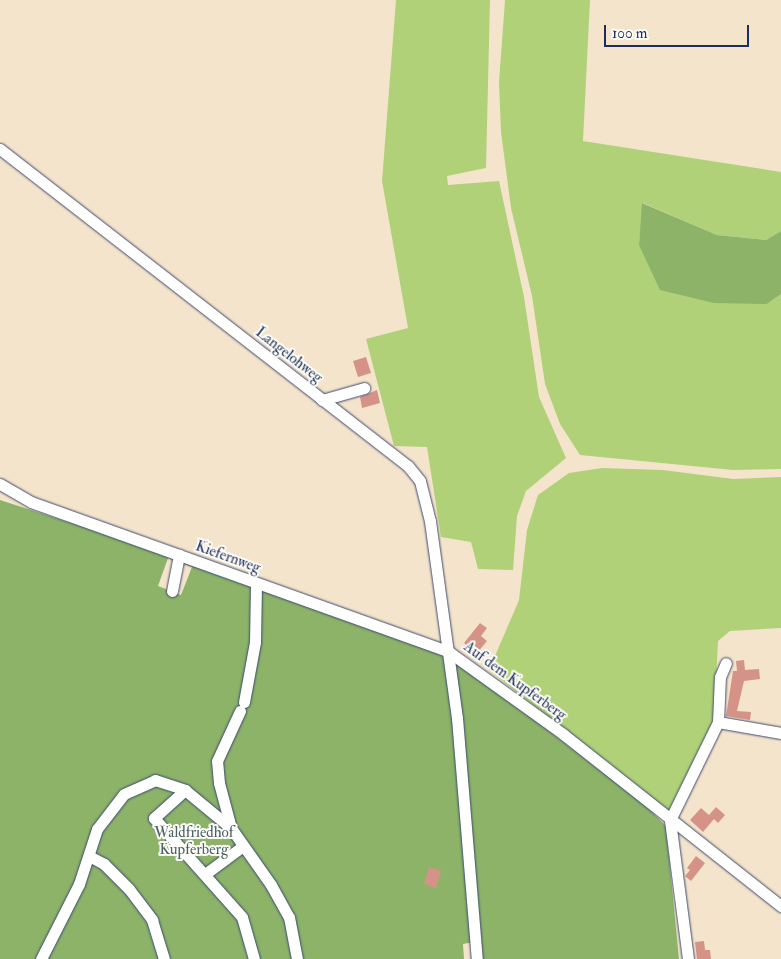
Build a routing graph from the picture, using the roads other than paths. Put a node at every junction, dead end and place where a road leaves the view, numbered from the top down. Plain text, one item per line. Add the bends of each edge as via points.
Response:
1 (0, 149) edge
2 (364, 388) dead end
3 (322, 400) junction
4 (0, 484) edge
5 (179, 555) junction
6 (256, 583) junction
7 (172, 591) dead end
8 (449, 652) junction
9 (726, 663) dead end
10 (718, 722) junction
11 (781, 733) edge
12 (185, 790) junction
13 (670, 820) junction
14 (231, 828) junction
15 (243, 846) junction
16 (89, 856) junction
17 (205, 874) junction
18 (781, 906) edge
19 (41, 959) edge
20 (164, 959) edge
21 (254, 959) edge
22 (298, 959) edge
23 (476, 959) edge
24 (688, 959) edge

1 - 3 street, Langelohweg
2 - 3 street
3 - 8 street, Langelohweg via 408,466 420,480 430,521
4 - 5 street, Kiefernweg via 31,502
5 - 6 street, Kiefernweg
5 - 7 street
6 - 8 street, Kiefernweg
6 - 14 street via 255,642 242,707 217,761 219,783
8 - 13 street, Auf dem Kupferberg via 563,734
8 - 23 street, Auf dem Kupferberg
9 - 10 street via 720,677
10 - 11 street
10 - 13 street
12 - 14 street
12 - 16 street via 155,780 124,794 97,829
12 - 17 street via 154,818
13 - 18 street, Auf dem Kupferberg
13 - 24 street
14 - 15 street
15 - 17 street
15 - 22 street via 289,917
16 - 19 street via 80,884
16 - 20 street via 104,864 123,883 152,920
17 - 21 street via 242,917

